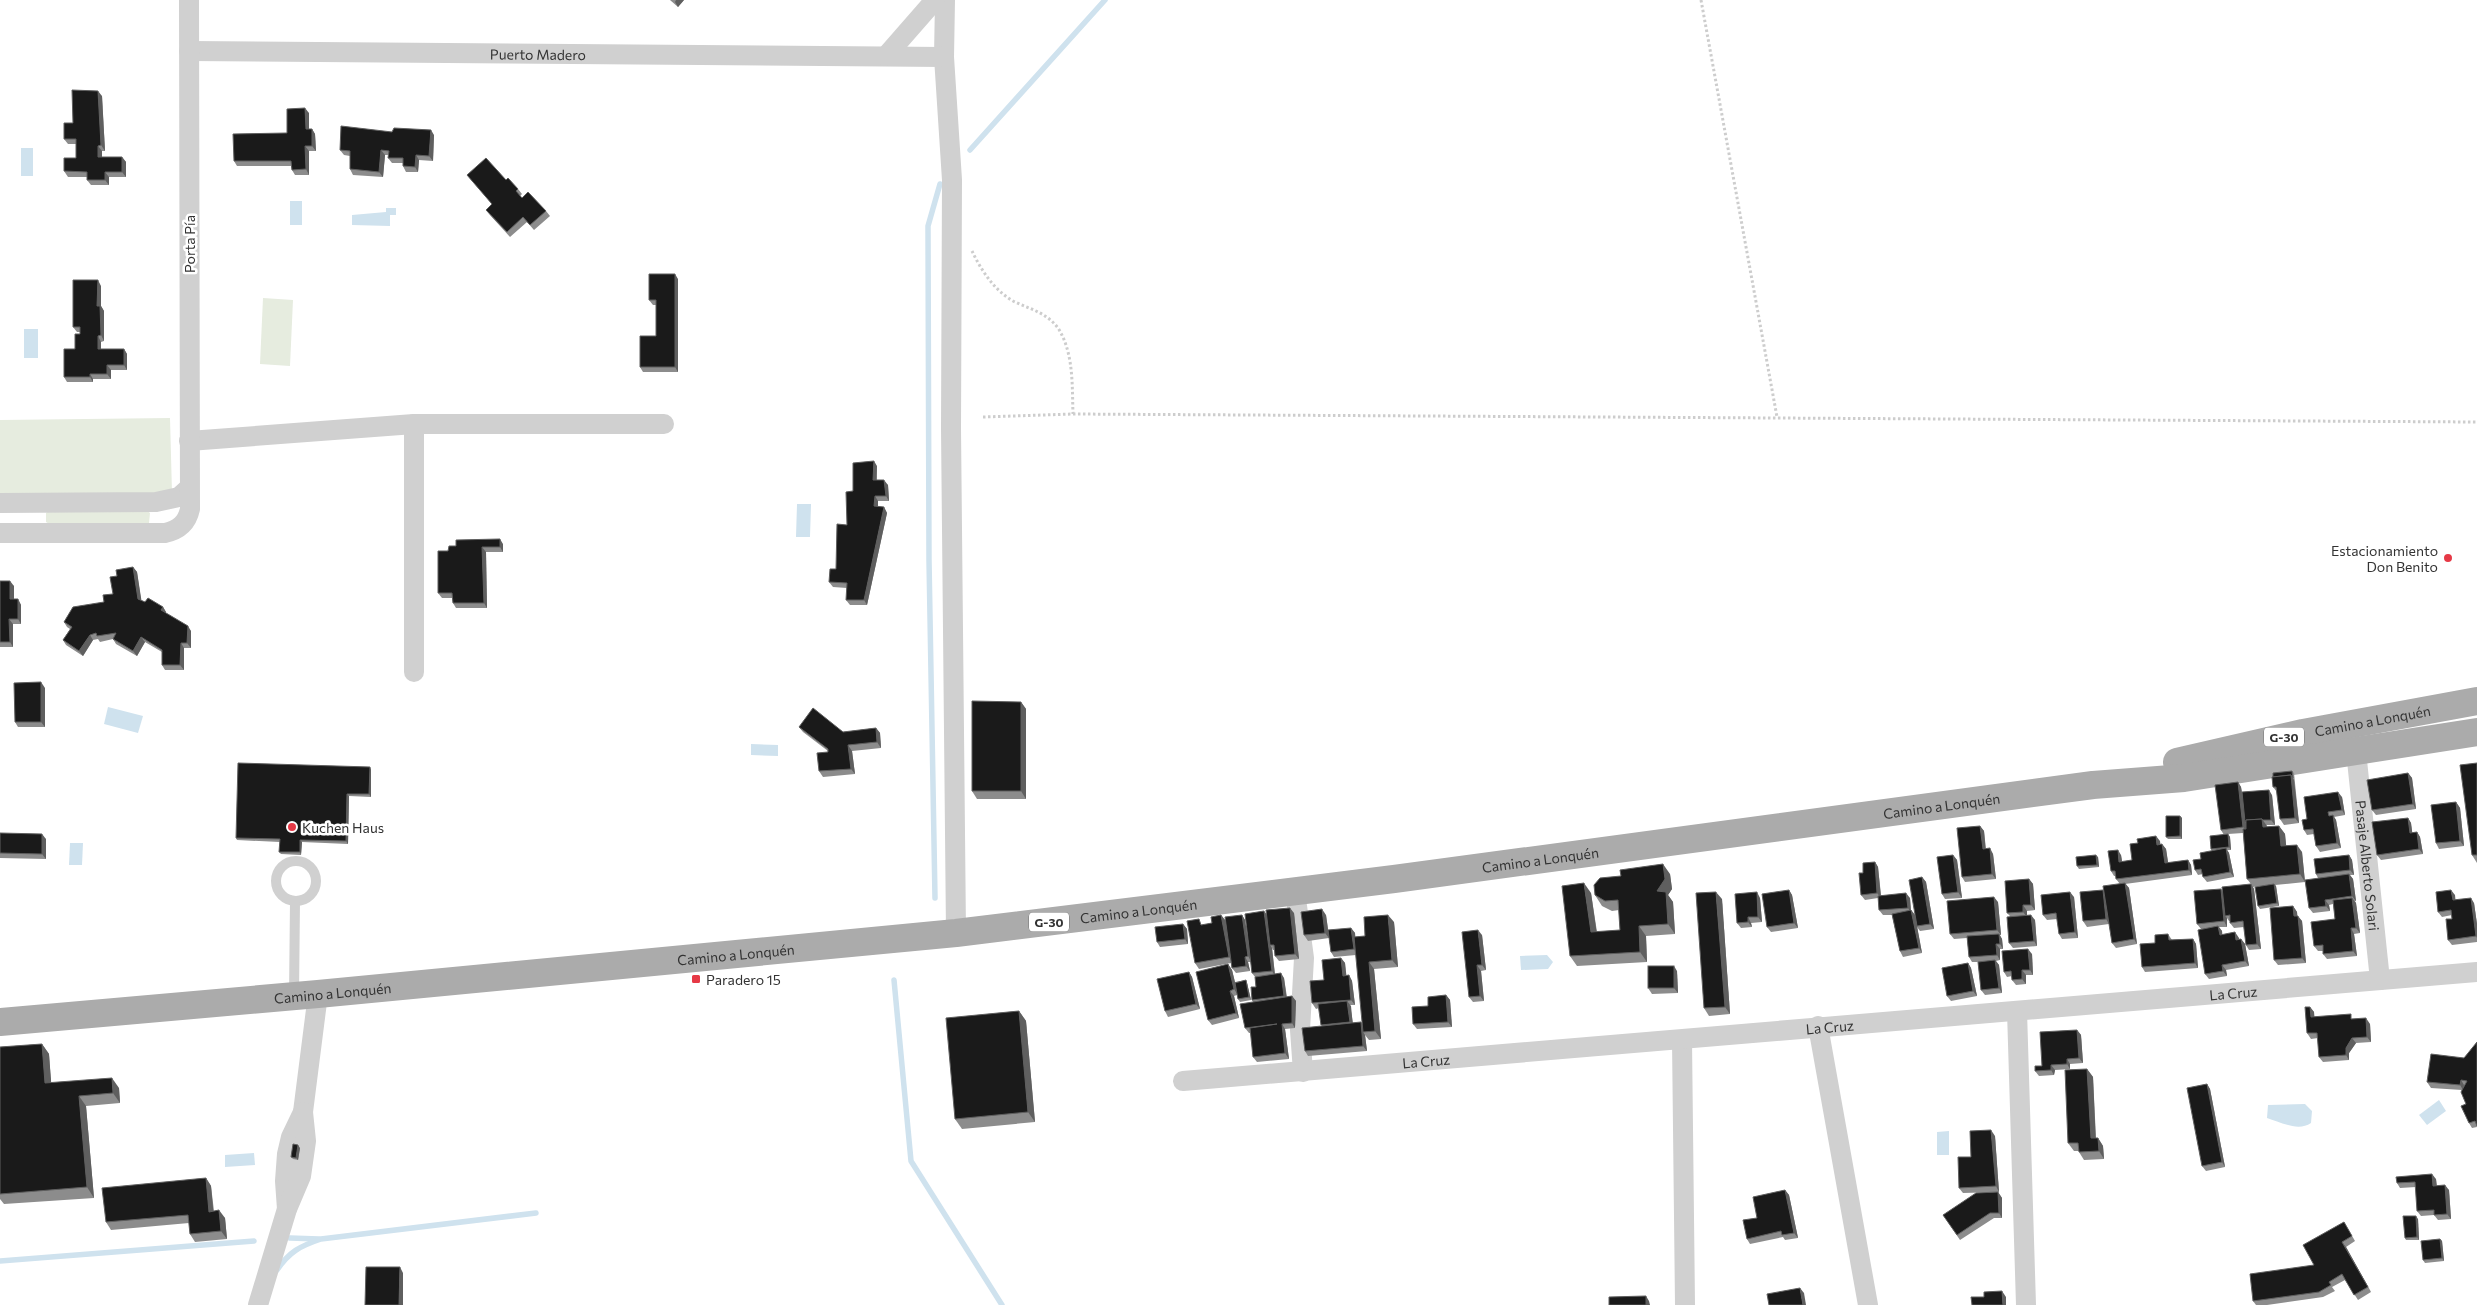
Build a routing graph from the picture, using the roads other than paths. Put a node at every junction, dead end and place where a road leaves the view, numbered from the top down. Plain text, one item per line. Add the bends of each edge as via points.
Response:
1 (189, 0) edge
2 (935, 0) edge
3 (945, 0) edge
4 (189, 51) junction
5 (886, 56) junction
6 (944, 57) junction
7 (414, 424) junction
8 (664, 424) dead end
9 (188, 441) junction
10 (188, 488) junction
11 (10, 502) edge
12 (9, 533) edge
13 (414, 672) dead end
14 (2477, 701) edge
15 (2477, 732) edge
16 (2356, 750) junction
17 (2094, 785) junction
18 (1295, 891) junction
19 (295, 901) dead end
20 (956, 933) junction
21 (2477, 972) edge
22 (2380, 980) junction
23 (306, 996) junction
24 (2017, 1011) junction
25 (7, 1018) edge
26 (1818, 1026) junction
27 (1682, 1040) junction
28 (1303, 1072) junction
29 (1182, 1081) dead end
30 (258, 1305) edge
31 (1685, 1305) edge
32 (1868, 1305) edge
33 (2026, 1305) edge

1 - 4 street, Porta Pía
2 - 5 street
3 - 6 street
4 - 5 street, Puerto Madero
4 - 9 street, Porta Pía
5 - 6 street, Puerto Madero
6 - 20 street via 952,180
7 - 8 street
7 - 9 street
7 - 13 street
9 - 10 street, Porta Pía
10 - 11 street, Porta Pía via 179,497 156,502
10 - 12 street, Porta Pía via 188,517 172,532
11 - 12 street, Porta Pía
14 - 17 main road, Camino a Lonquén / G-30 via 2303,733
15 - 16 main road, Camino a Lonquén / G-30
16 - 17 main road, Camino a Lonquén / G-30 via 2184,778
16 - 22 street, Pasaje Alberto Solari
17 - 18 main road, Camino a Lonquén / G-30
18 - 20 main road, Camino a Lonquén / G-30
18 - 28 street via 1304,958 1300,1030
19 - 23 lane
20 - 23 main road, Camino a Lonquén / G-30
21 - 22 street, La Cruz
22 - 24 street, La Cruz
23 - 25 main road, Camino a Lonquén / G-30
23 - 30 street via 303,1112 306,1140 303,1166 286,1210
24 - 26 street, La Cruz
24 - 33 street
26 - 27 street, La Cruz
26 - 32 street
27 - 28 street, La Cruz
27 - 31 street
28 - 29 street, La Cruz

